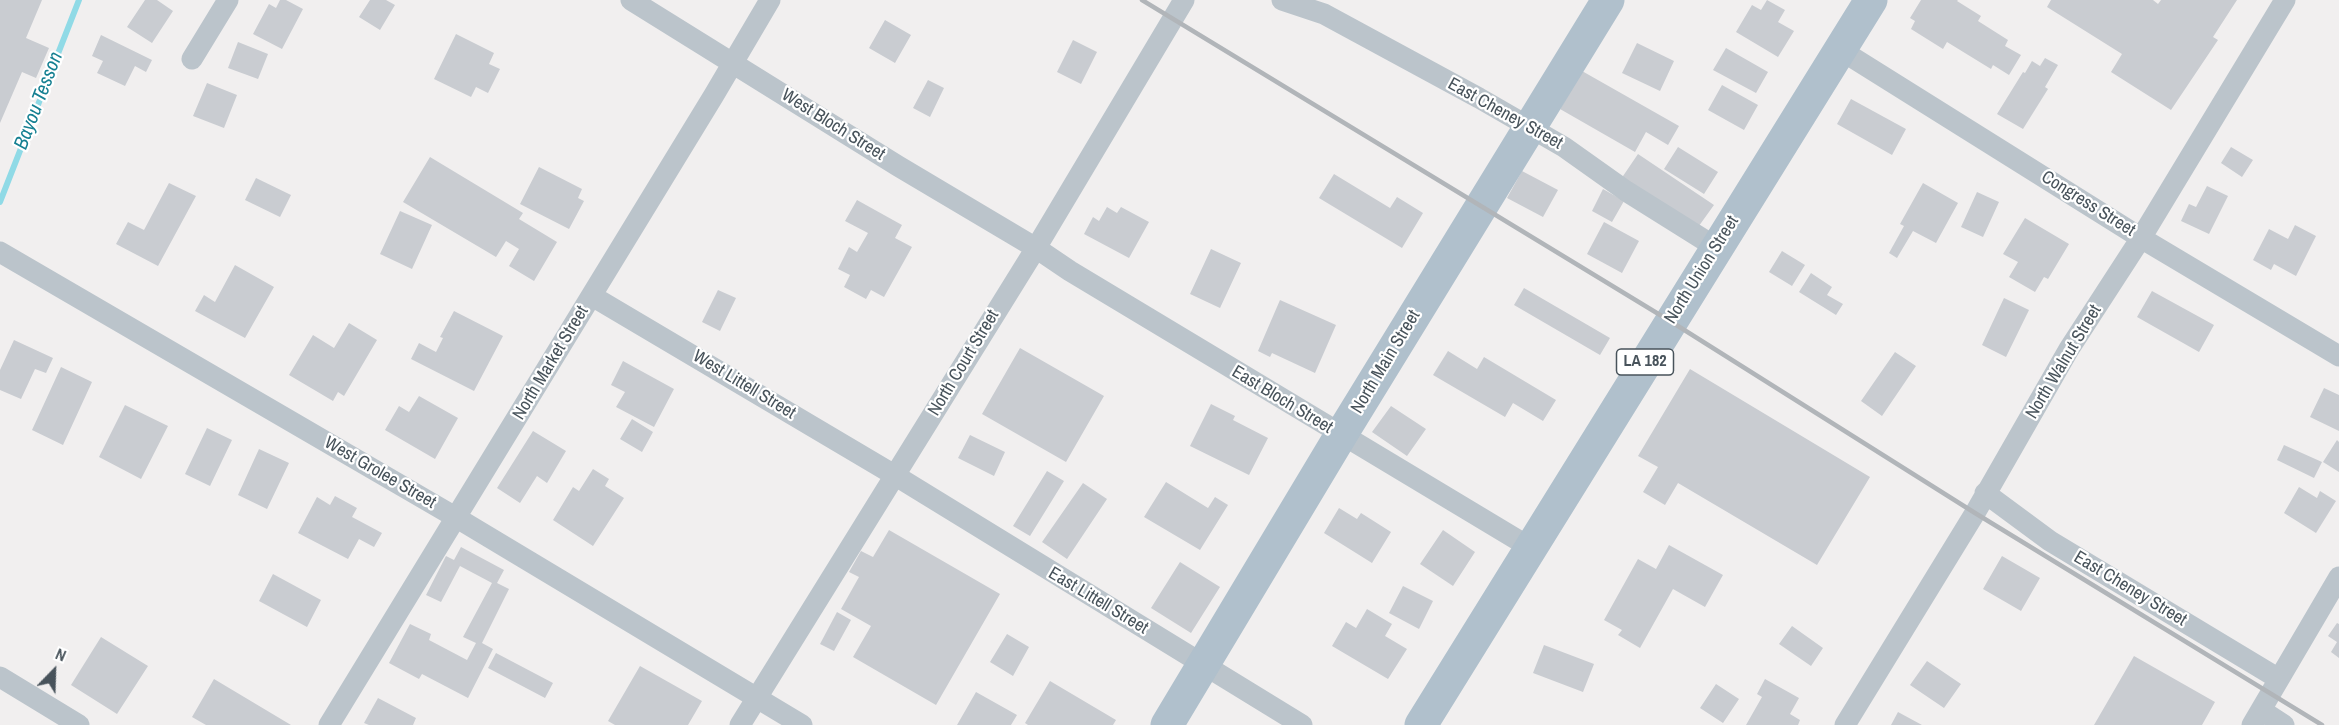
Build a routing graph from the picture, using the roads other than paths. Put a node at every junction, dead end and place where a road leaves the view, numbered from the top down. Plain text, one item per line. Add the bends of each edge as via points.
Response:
1 (228, 0) edge
2 (631, 0) edge
3 (770, 0) edge
4 (1184, 0) edge
5 (1282, 0) edge
6 (1608, 0) edge
7 (1871, 0) edge
8 (2285, 0) edge
9 (1839, 49) junction
10 (192, 58) dead end
11 (732, 62) junction
12 (1529, 129) junction
13 (2141, 237) junction
14 (1036, 248) junction
15 (1717, 248) junction
16 (0, 253) edge
17 (592, 296) junction
18 (2339, 356) edge
19 (1341, 435) junction
20 (896, 476) junction
21 (1985, 494) junction
22 (457, 518) junction
23 (1531, 548) junction
24 (2339, 577) edge
25 (1204, 665) junction
26 (0, 677) edge
27 (757, 698) junction
28 (2265, 702) edge
29 (79, 725) edge
30 (329, 725) edge
31 (740, 725) edge
32 (802, 725) edge
33 (1167, 725) edge
34 (1302, 725) edge
35 (1421, 725) edge
36 (1845, 725) edge
37 (2284, 725) edge

1 - 10 street
2 - 11 street, West Bloch Street
3 - 11 street, North Market Street
4 - 14 street, North Court Street
5 - 12 street, East Cheney Street via 1324,14
6 - 12 main road, North Main Street
7 - 9 main road, North Union Street / LA 182
8 - 13 street, North Walnut Street
9 - 13 street, Congress Street
9 - 15 main road, North Union Street / LA 182
11 - 14 street, West Bloch Street
11 - 17 street, North Market Street
12 - 15 street, East Cheney Street via 1564,147
12 - 19 main road, North Main Street
13 - 18 street, Congress Street
13 - 21 street, North Walnut Street via 2069,349
14 - 19 street, East Bloch Street
14 - 20 street, North Court Street
15 - 23 main road, North Union Street / LA 182
16 - 22 street, West Grolee Street
17 - 20 street, West Littell Street
17 - 22 street, North Market Street
19 - 23 street, East Bloch Street
19 - 25 main road, North Main Street
20 - 25 street, East Littell Street
20 - 27 street, North Court Street
21 - 28 street, East Cheney Street
21 - 36 street, North Walnut Street
22 - 27 street, West Grolee Street
22 - 30 street, North Market Street
23 - 35 main road, North Union Street / LA 182
24 - 28 street
25 - 33 main road, North Main Street
25 - 34 street, East Littell Street
26 - 29 street
27 - 31 street, North Court Street
27 - 32 street, West Grolee Street
28 - 37 street, East Cheney Street

